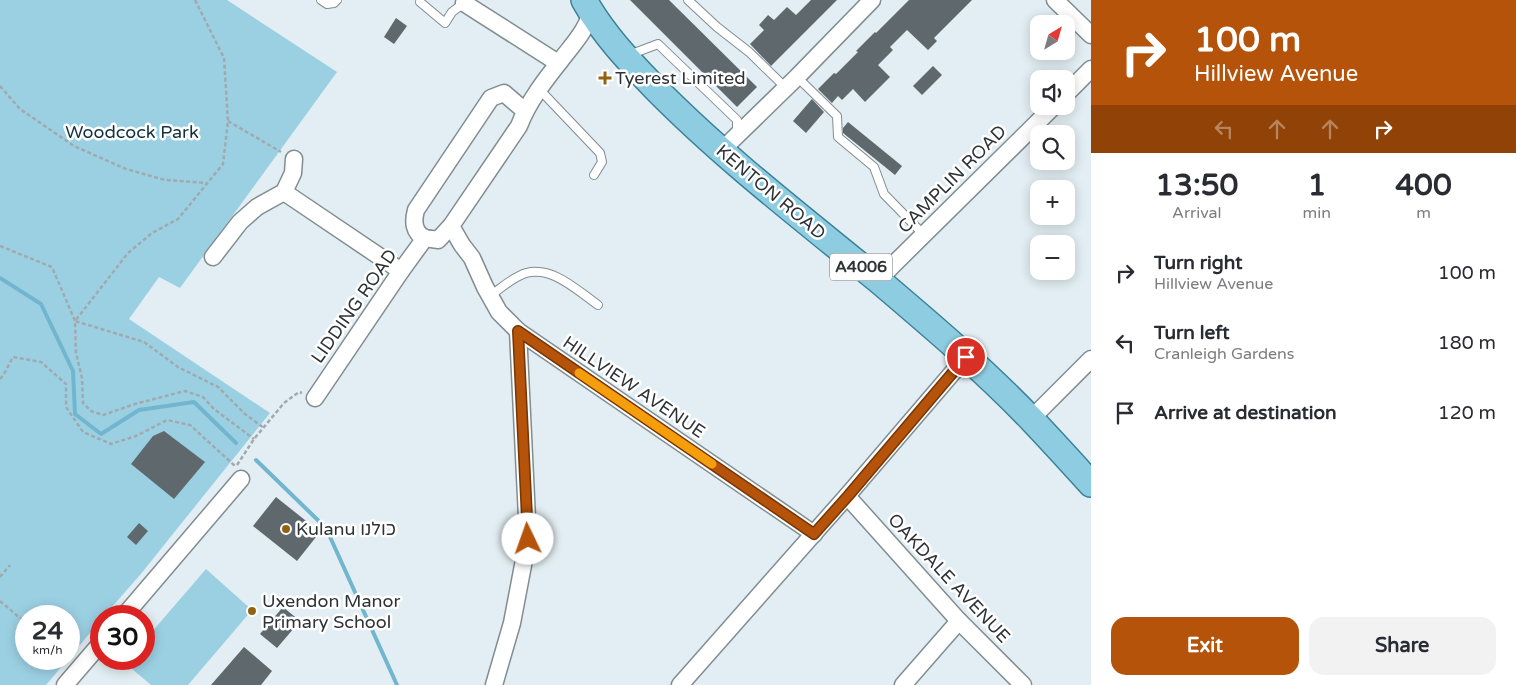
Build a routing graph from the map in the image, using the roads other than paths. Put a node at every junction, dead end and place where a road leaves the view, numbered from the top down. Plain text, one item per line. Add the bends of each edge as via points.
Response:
1 (321, 0) edge
2 (336, 0) edge
3 (688, 0) edge
4 (872, 0) edge
5 (1055, 0) edge
6 (420, 2) dead end
7 (464, 3) joint
8 (589, 4) edge
9 (1091, 35) edge
10 (625, 57) junction
11 (558, 63) junction
12 (1091, 69) edge
13 (791, 82) junction
14 (1075, 85) edge
15 (540, 90) junction
16 (525, 111) junction
17 (1045, 115) edge
18 (729, 142) junction
19 (294, 159) road end
20 (594, 175) dead end
21 (284, 192) junction
22 (451, 226) junction
23 (924, 235) junction
24 (432, 239) junction
25 (462, 245) junction
26 (213, 257) dead end
27 (401, 271) junction
28 (878, 281) junction
29 (490, 296) junction
30 (598, 305) dead end
31 (518, 331) junction
32 (966, 357) junction
33 (1091, 359) edge
34 (315, 398) road end
35 (1031, 419) junction
36 (241, 479) dead end
37 (1091, 484) edge
38 (848, 496) junction
39 (814, 534) junction
40 (133, 605) edge
41 (959, 621) junction
42 (90, 656) edge
43 (65, 685) edge
44 (494, 685) edge
45 (680, 685) edge
46 (903, 685) edge
47 (1023, 685) edge

1 - 2 lane via 327,4
3 - 13 lane via 717,27
4 - 13 street
5 - 9 street
6 - 7 lane via 445,23 452,12
7 - 11 street
8 - 10 main road, KENTON ROAD / A4006 via 611,42
8 - 11 street, LIDDING ROAD via 584,30
10 - 18 main road, KENTON ROAD / A4006 via 668,101
10 - 18 lane via 658,44 737,120
11 - 15 street, LIDDING ROAD
12 - 14 street
13 - 18 street
13 - 23 lane via 837,116 838,137 874,168 884,194
15 - 16 street, LIDDING ROAD
15 - 20 lane via 600,153 602,162
16 - 22 street, LIDDING ROAD via 519,126
16 - 24 street via 504,93 491,98 416,210 413,220 416,230
17 - 23 street, CAMPLIN ROAD
18 - 28 main road, KENTON ROAD / A4006
19 - 21 street via 293,173
21 - 26 street via 256,207
21 - 27 street
22 - 24 street, LIDDING ROAD
22 - 25 street, HILLVIEW AVENUE
23 - 28 street, CAMPLIN ROAD
24 - 25 street
24 - 27 street, LIDDING ROAD
25 - 29 street, HILLVIEW AVENUE via 472,258
27 - 34 street, LIDDING ROAD
28 - 32 main road, KENTON ROAD / A4006
29 - 30 lane via 526,273 544,272
29 - 31 street, HILLVIEW AVENUE via 499,312
31 - 39 street, HILLVIEW AVENUE
31 - 44 street via 528,539 512,623
32 - 35 main road, KENTON ROAD / A4006
32 - 38 street
33 - 35 street
35 - 37 main road, KENTON ROAD / A4006
36 - 40 street
38 - 39 street
38 - 41 street, OAKDALE AVENUE
39 - 45 street
41 - 46 street
41 - 47 street, OAKDALE AVENUE
42 - 43 street

